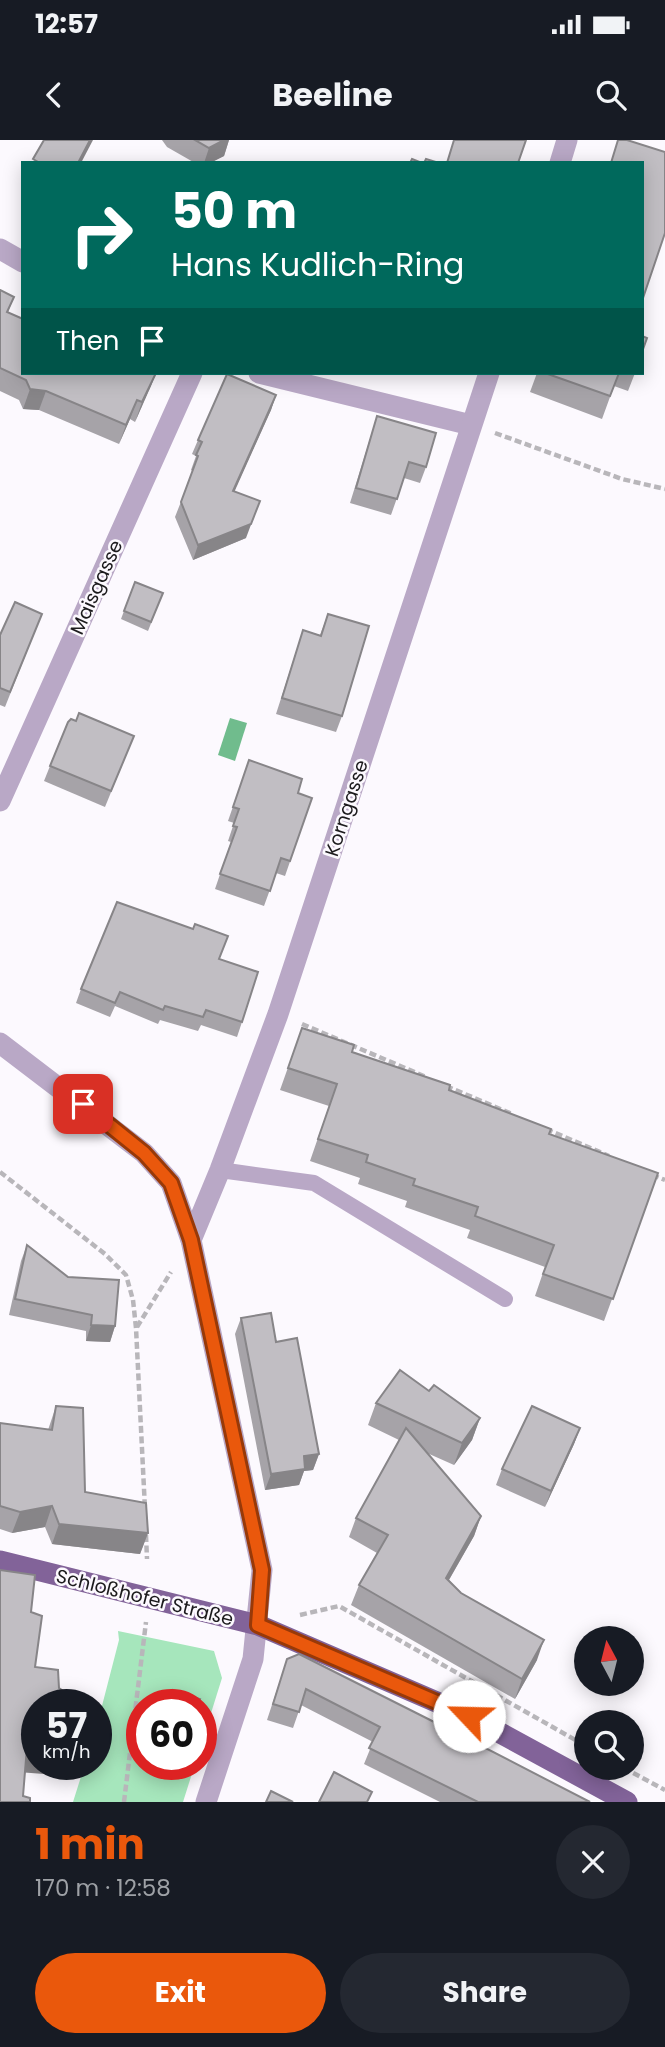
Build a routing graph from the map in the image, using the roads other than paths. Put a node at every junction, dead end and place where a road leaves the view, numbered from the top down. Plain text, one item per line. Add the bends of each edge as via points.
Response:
1 (567, 140) edge
2 (561, 161) edge
3 (0, 249) edge
4 (21, 260) edge
5 (191, 375) edge
6 (267, 375) edge
7 (488, 375) edge
8 (471, 425) junction
9 (0, 802) edge
10 (0, 1043) edge
11 (220, 1170) junction
12 (191, 1240) junction
13 (505, 1299) dead end
14 (0, 1561) edge
15 (258, 1625) junction
16 (206, 1802) edge
17 (628, 1802) edge

1 - 2 street
3 - 4 street
5 - 9 street, Maisgasse
6 - 8 street
7 - 8 street, Korngasse
8 - 11 street, Korngasse via 278,1014
10 - 12 street via 144,1153 171,1183
11 - 12 street, Korngasse
11 - 13 lane via 314,1183
12 - 15 street via 262,1570
14 - 15 main road, Schloßhofer Straße
15 - 16 street via 253,1659
15 - 17 main road, Schloßhofer Straße via 469,1716

